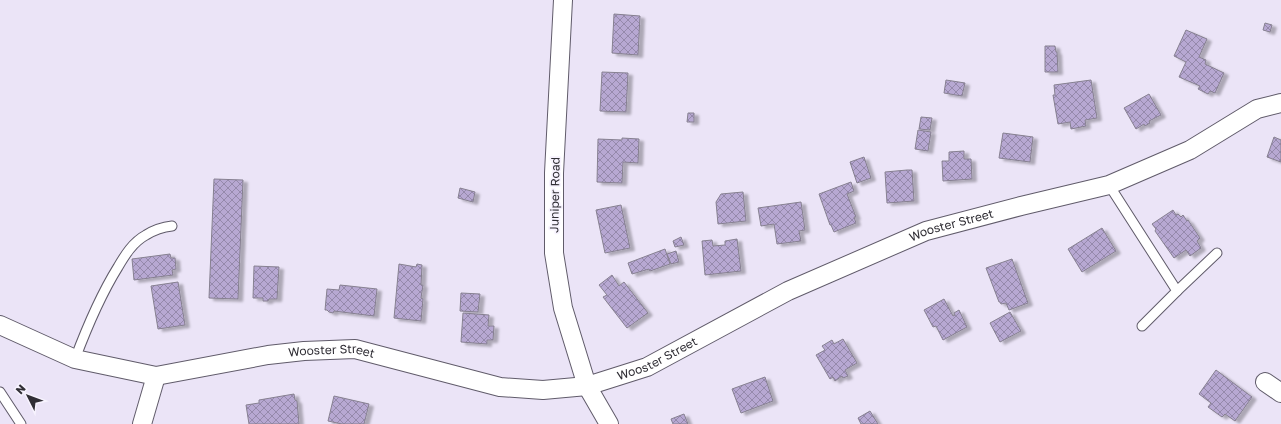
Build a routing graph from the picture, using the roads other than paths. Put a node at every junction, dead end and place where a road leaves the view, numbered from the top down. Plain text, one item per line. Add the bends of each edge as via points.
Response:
1 (563, 0) edge
2 (1281, 103) edge
3 (1109, 185) junction
4 (172, 226) dead end
5 (1217, 253) dead end
6 (1177, 291) junction
7 (1142, 326) dead end
8 (1, 329) edge
9 (74, 359) junction
10 (156, 376) junction
11 (1265, 382) dead end
12 (587, 386) junction
13 (0, 392) edge
14 (1281, 393) edge
15 (21, 424) edge
16 (142, 424) edge
17 (609, 424) edge

1 - 12 street, Juniper Road via 554,173 554,253 563,308
2 - 3 street, Wooster Street via 1257,109 1190,150
3 - 6 lane
3 - 12 street, Wooster Street via 926,231 788,291 647,367
4 - 9 lane via 145,235 129,250 91,316
5 - 6 lane
6 - 7 lane
8 - 9 street, Wooster Street
9 - 10 street, Wooster Street
10 - 12 street, Wooster Street via 304,350 355,349 500,387 543,390
10 - 16 street
11 - 14 street
12 - 17 street, Juniper Road
13 - 15 lane

